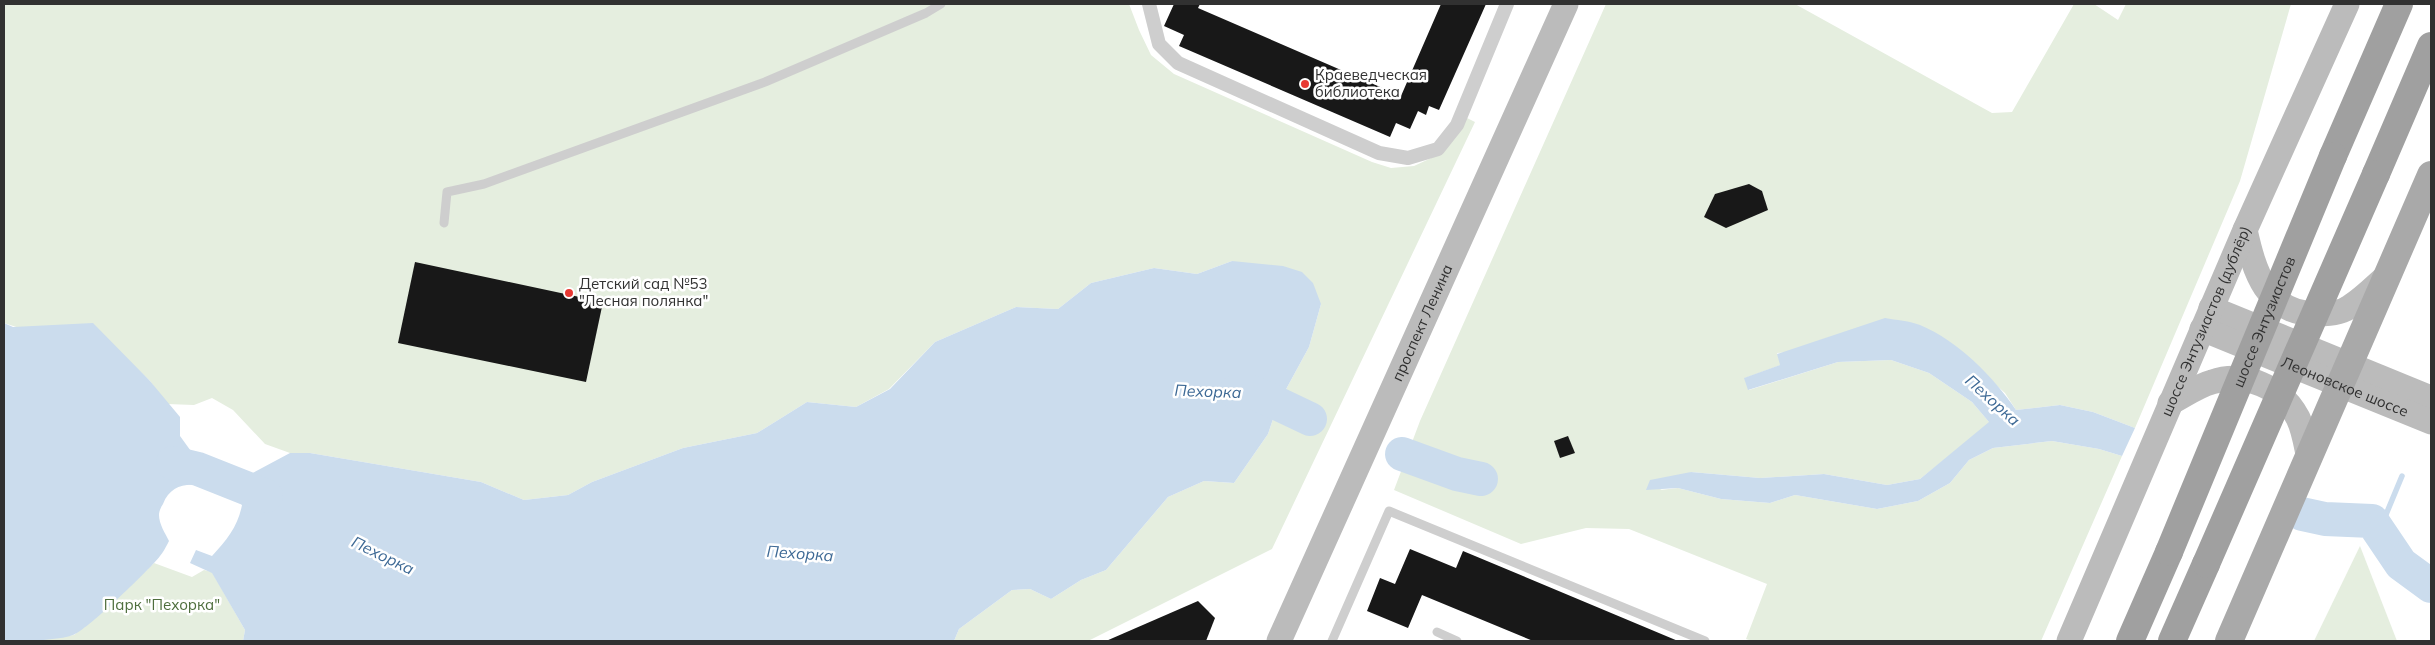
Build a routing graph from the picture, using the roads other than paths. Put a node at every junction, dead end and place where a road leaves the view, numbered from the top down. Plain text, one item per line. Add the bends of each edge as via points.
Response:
1 (941, 4) edge
2 (1148, 4) edge
3 (1507, 4) edge
4 (1566, 4) edge
5 (2347, 4) edge
6 (2399, 4) edge
7 (2431, 46) edge
8 (2431, 175) edge
9 (444, 223) dead end
10 (2245, 230) junction
11 (2390, 273) junction
12 (2207, 319) junction
13 (2346, 375) junction
14 (2431, 398) edge
15 (2170, 403) junction
16 (2431, 422) edge
17 (2304, 471) junction
18 (1437, 632) dead end
19 (1278, 641) edge
20 (1332, 641) edge
21 (1457, 641) edge
22 (1704, 641) edge
23 (2068, 641) edge
24 (2130, 641) edge
25 (2172, 641) edge
26 (2229, 641) edge

1 - 9 lane via 765,82 484,184 447,192
2 - 3 street via 1159,44 1178,63 1378,152 1408,158 1438,149 1457,125
4 - 19 main road, проспект Ленина
5 - 10 main road, шоссе Энтузиастов (дублёр)
6 - 24 highway, шоссе Энтузиастов, bridge
7 - 25 highway, bridge
8 - 11 main road
10 - 11 main road via 2252,262 2263,284 2280,302 2302,312 2327,314 2350,307
10 - 12 main road, шоссе Энтузиастов (дублёр)
11 - 13 main road
12 - 13 main road, Леоновское шоссе
12 - 15 main road, шоссе Энтузиастов (дублёр)
13 - 14 main road, Леоновское шоссе
13 - 16 main road, Леоновское шоссе
13 - 17 main road
15 - 17 main road via 2224,379 2236,378 2261,384 2282,398 2298,418
15 - 23 main road, шоссе Энтузиастов (дублёр)
17 - 26 main road
18 - 21 lane
20 - 22 lane via 1389,511

